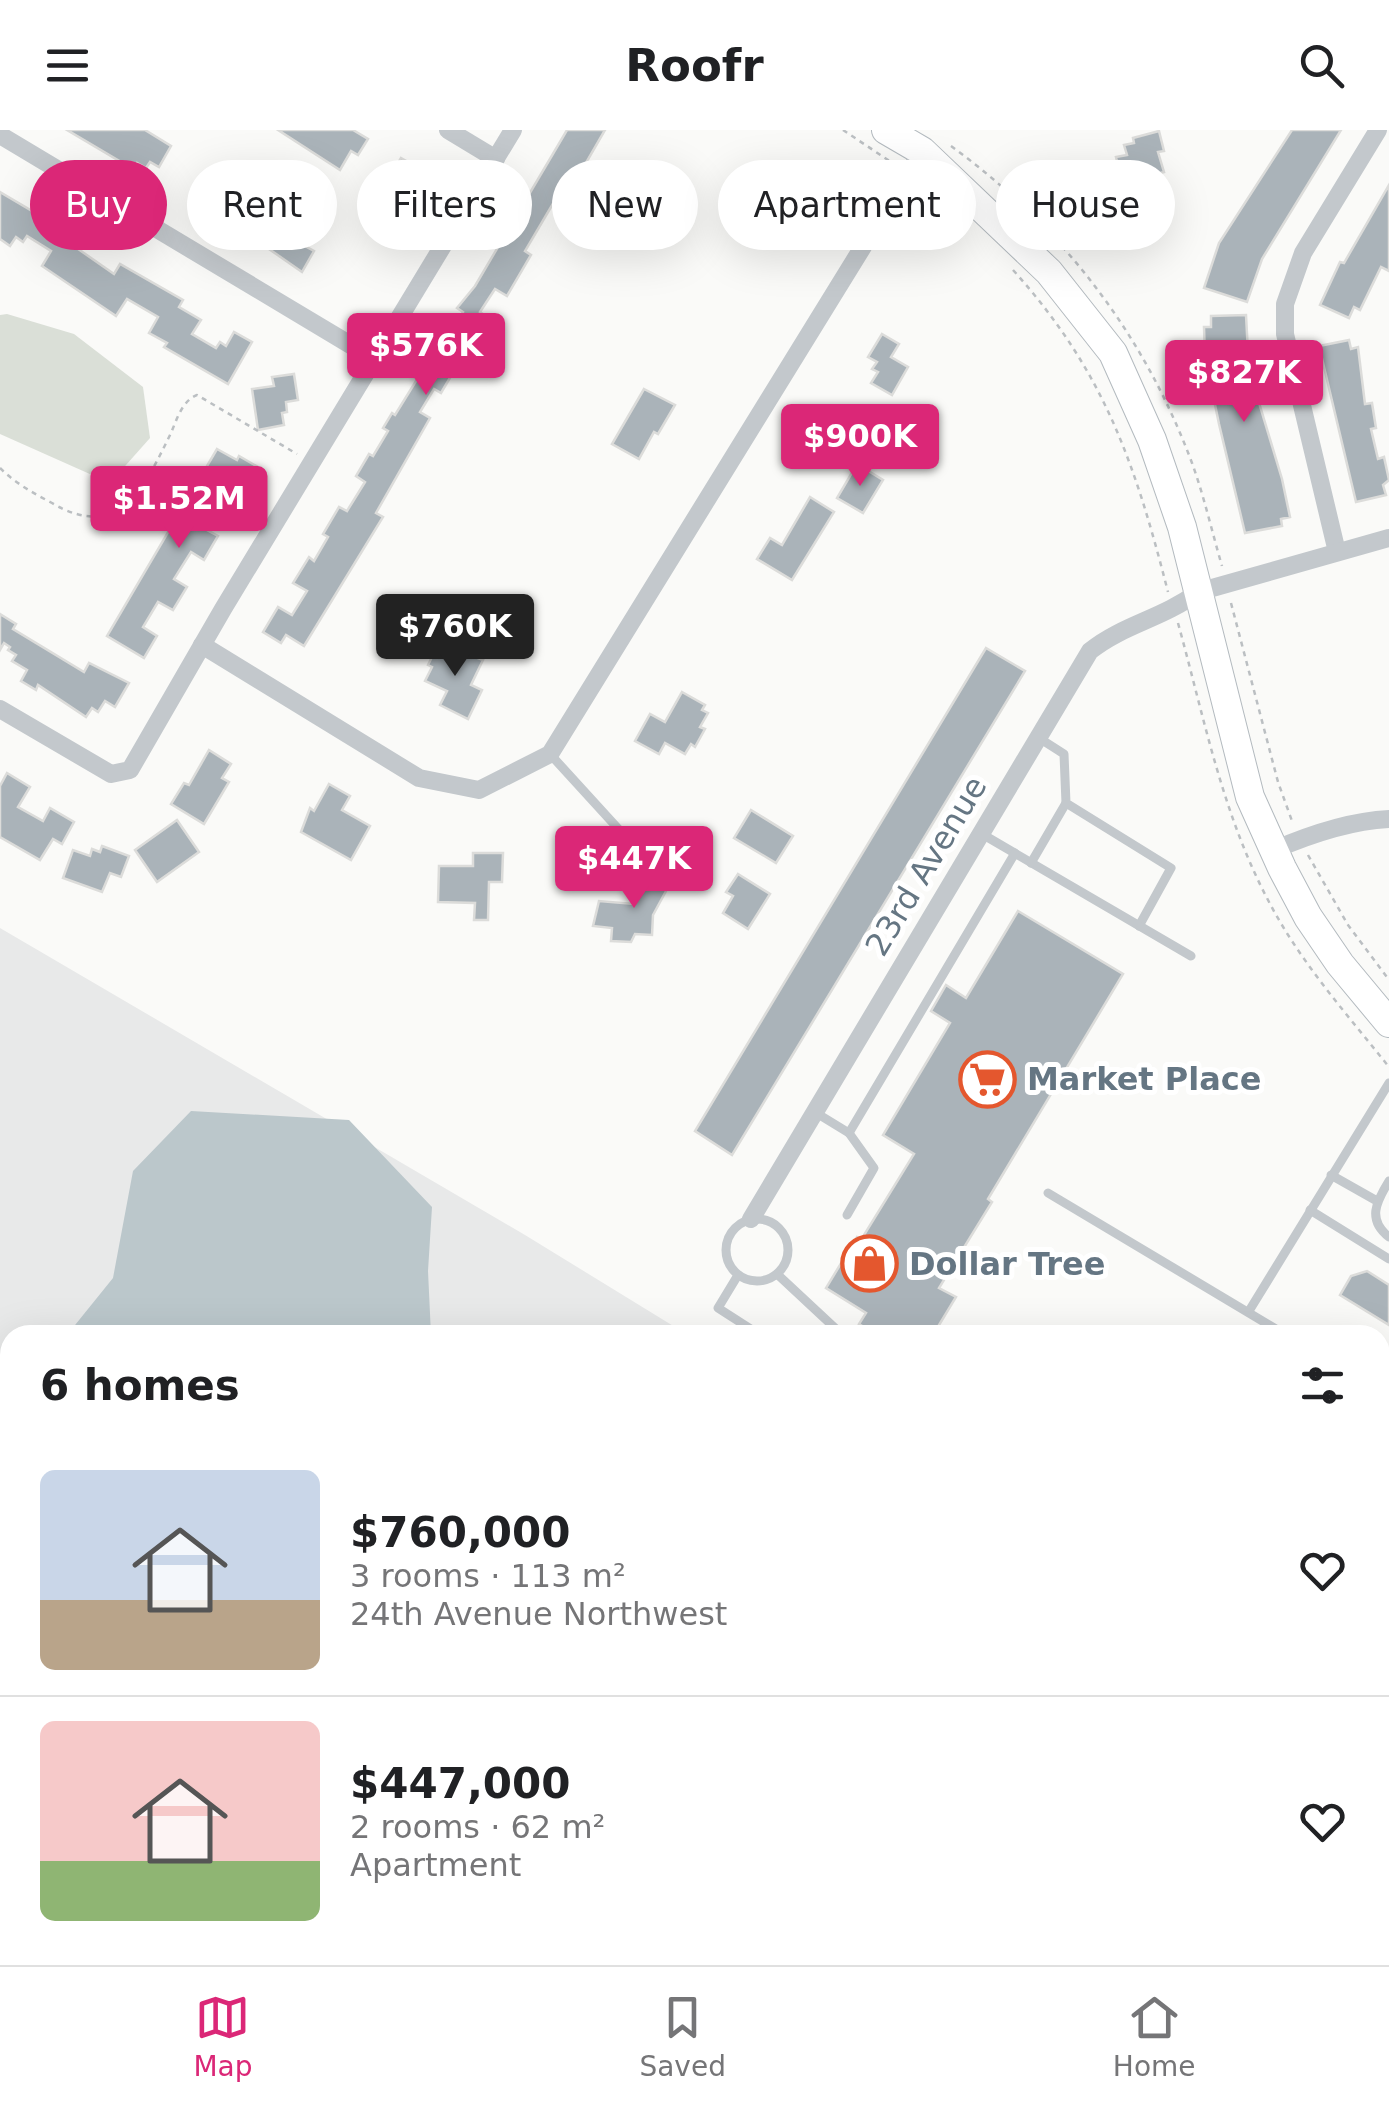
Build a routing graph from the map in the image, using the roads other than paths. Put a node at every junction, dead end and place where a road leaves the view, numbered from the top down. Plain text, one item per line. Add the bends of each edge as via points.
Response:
1 (448, 130) edge
2 (513, 130) edge
3 (886, 130) edge
4 (1378, 130) edge
5 (0, 136) edge
6 (496, 159) junction
7 (912, 160) edge
8 (976, 213) edge
9 (861, 250) edge
10 (374, 359) junction
11 (1389, 538) edge
12 (1337, 552) junction
13 (1198, 592) junction
14 (202, 645) junction
15 (0, 709) edge
16 (1039, 738) junction
17 (550, 754) junction
18 (1066, 803) junction
19 (1389, 819) edge
20 (981, 833) junction
21 (623, 834) dead end
22 (1274, 850) junction
23 (1015, 853) junction
24 (1031, 862) junction
25 (1138, 926) junction
26 (1191, 956) dead end
27 (1389, 1023) edge
28 (1389, 1084) edge
29 (813, 1111) junction
30 (849, 1133) junction
31 (1331, 1175) junction
32 (1389, 1181) edge
33 (1048, 1192) dead end
34 (1377, 1201) junction
35 (1310, 1210) junction
36 (848, 1215) dead end
37 (751, 1219) junction
38 (1389, 1238) edge
39 (1389, 1259) edge
40 (738, 1274) junction
41 (777, 1274) junction
42 (1249, 1312) junction
43 (744, 1325) edge
44 (832, 1325) edge
45 (1270, 1325) edge

1 - 6 street
2 - 6 street
3 - 7 street
4 - 12 street via 1303,253 1285,304 1286,334
5 - 10 street
6 - 10 street
8 - 13 street via 1049,272 1113,353 1152,440
9 - 17 street
10 - 14 street
11 - 12 street
12 - 13 street
13 - 16 street, 23rd Avenue via 1090,651
13 - 22 street via 1250,797
14 - 15 street via 130,770 111,774
14 - 17 street via 419,778 479,790
16 - 18 lane via 1064,754
16 - 20 street, 23rd Avenue
17 - 21 lane
18 - 24 lane
18 - 25 lane via 1172,868
19 - 22 street via 1313,834
20 - 23 lane
20 - 29 street, 23rd Avenue
22 - 27 street via 1308,917
23 - 24 lane
23 - 30 lane
24 - 25 lane
25 - 26 lane
28 - 31 lane
29 - 30 lane
29 - 37 street, 23rd Avenue
30 - 36 lane via 874,1168
31 - 34 lane
31 - 35 lane
32 - 34 lane
33 - 42 lane
34 - 38 lane via 1374,1216
35 - 39 lane
35 - 42 lane
37 - 40 lane via 728,1238 727,1258
37 - 41 lane via 771,1221 785,1236 788,1256
40 - 41 lane via 758,1281
40 - 43 lane via 718,1308
41 - 44 lane
42 - 45 lane

